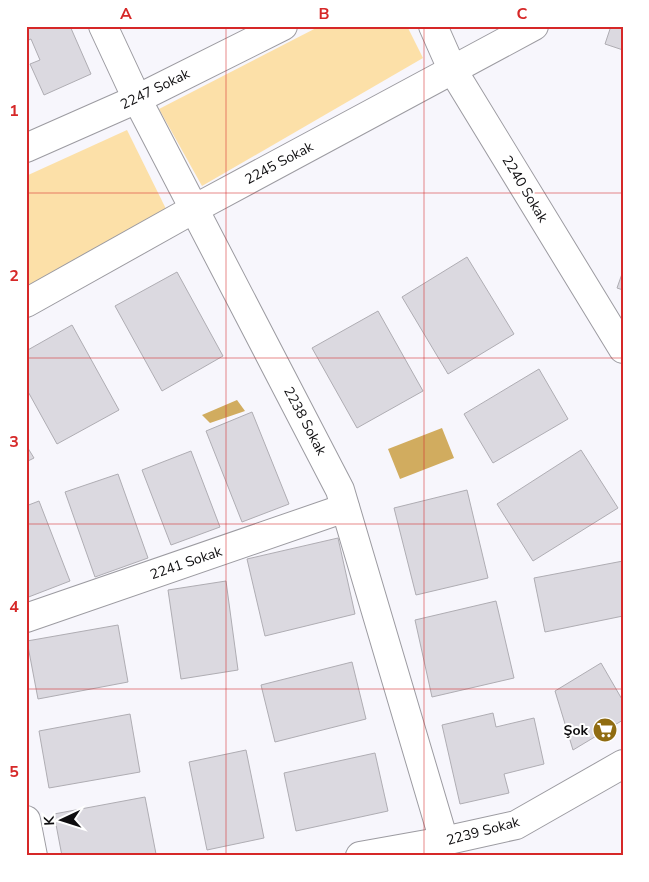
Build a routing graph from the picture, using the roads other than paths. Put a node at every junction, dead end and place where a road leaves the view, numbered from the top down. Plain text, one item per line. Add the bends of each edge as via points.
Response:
1 (103, 26) edge
2 (283, 26) edge
3 (433, 26) edge
4 (534, 26) edge
5 (452, 69) junction
6 (137, 99) junction
7 (26, 148) edge
8 (194, 209) junction
9 (26, 303) edge
10 (623, 349) edge
11 (345, 508) junction
12 (26, 618) edge
13 (623, 764) edge
14 (26, 820) edge
15 (444, 841) junction
16 (33, 856) edge
17 (360, 856) edge

1 - 6 street, 2238 Sokak
2 - 6 street, 2247 Sokak
3 - 5 street, 2240 Sokak
4 - 5 street, 2245 Sokak
5 - 8 street, 2245 Sokak
5 - 10 street, 2240 Sokak
6 - 7 street, 2247 Sokak
6 - 8 street, 2238 Sokak
8 - 9 street, 2245 Sokak
8 - 11 street, 2238 Sokak via 340,490
11 - 12 street, 2241 Sokak
11 - 15 street, 2238 Sokak
13 - 15 street, 2239 Sokak via 516,825
14 - 16 street
15 - 17 street, 2239 Sokak

